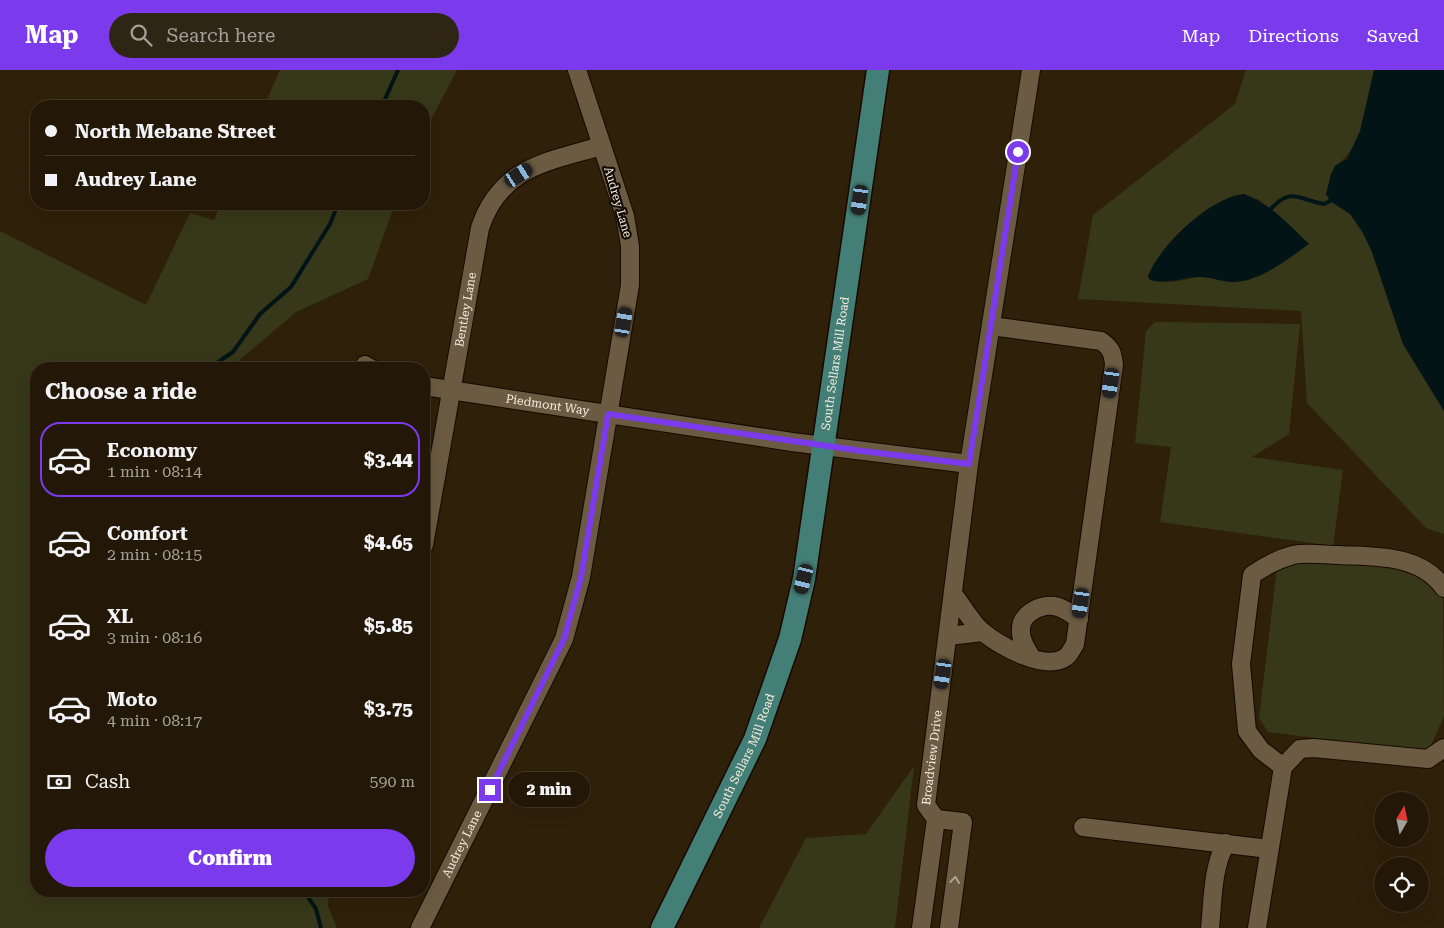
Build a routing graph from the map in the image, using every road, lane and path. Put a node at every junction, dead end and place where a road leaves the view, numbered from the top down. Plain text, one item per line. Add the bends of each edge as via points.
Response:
1 (577, 70) edge
2 (878, 70) edge
3 (1031, 70) edge
4 (601, 146) junction
5 (990, 326) junction
6 (430, 387) edge
7 (452, 390) junction
8 (608, 414) junction
9 (824, 446) junction
10 (969, 464) junction
11 (430, 512) edge
12 (1444, 588) edge
13 (953, 594) junction
14 (1079, 619) junction
15 (983, 632) junction
16 (948, 636) junction
17 (1032, 658) junction
18 (1444, 748) edge
19 (1283, 767) junction
20 (936, 819) junction
21 (1083, 828) dead end
22 (1226, 843) junction
23 (1269, 849) junction
24 (420, 928) edge
25 (662, 928) edge
26 (921, 928) edge
27 (949, 928) edge
28 (1210, 928) edge
29 (1257, 928) edge

1 - 4 street, Audrey Lane
2 - 9 main road, South Sellars Mill Road
3 - 5 street, Broadview Drive
4 - 7 street, Bentley Lane via 530,167 508,182 485,212
4 - 8 street, Audrey Lane via 625,216 632,264
5 - 10 street, Broadview Drive
5 - 14 street via 1101,341 1113,354
6 - 7 street, Piedmont Way
7 - 8 street, Piedmont Way
7 - 11 street, Bentley Lane
8 - 9 street, Piedmont Way
8 - 24 street, Audrey Lane via 581,577 564,639
9 - 10 street, Piedmont Way
9 - 25 main road, South Sellars Mill Road via 804,579 790,639 768,706
10 - 13 street, Broadview Drive
12 - 19 street via 1415,564 1392,557 1294,555 1270,563 1252,575 1241,664 1247,731 1261,750
13 - 15 street
13 - 16 street, Broadview Drive
14 - 17 street via 1074,644 1066,658 1044,662
14 - 17 street via 1055,606 1041,606 1031,612 1020,630
15 - 16 street
15 - 17 street via 1016,653
16 - 20 street, Broadview Drive via 926,805
18 - 19 street via 1428,759 1300,749
19 - 23 street
20 - 26 street, Broadview Drive
27 -> 20 street via 962,822
21 - 22 street
22 - 23 street
22 - 28 street via 1216,869
23 - 29 street

